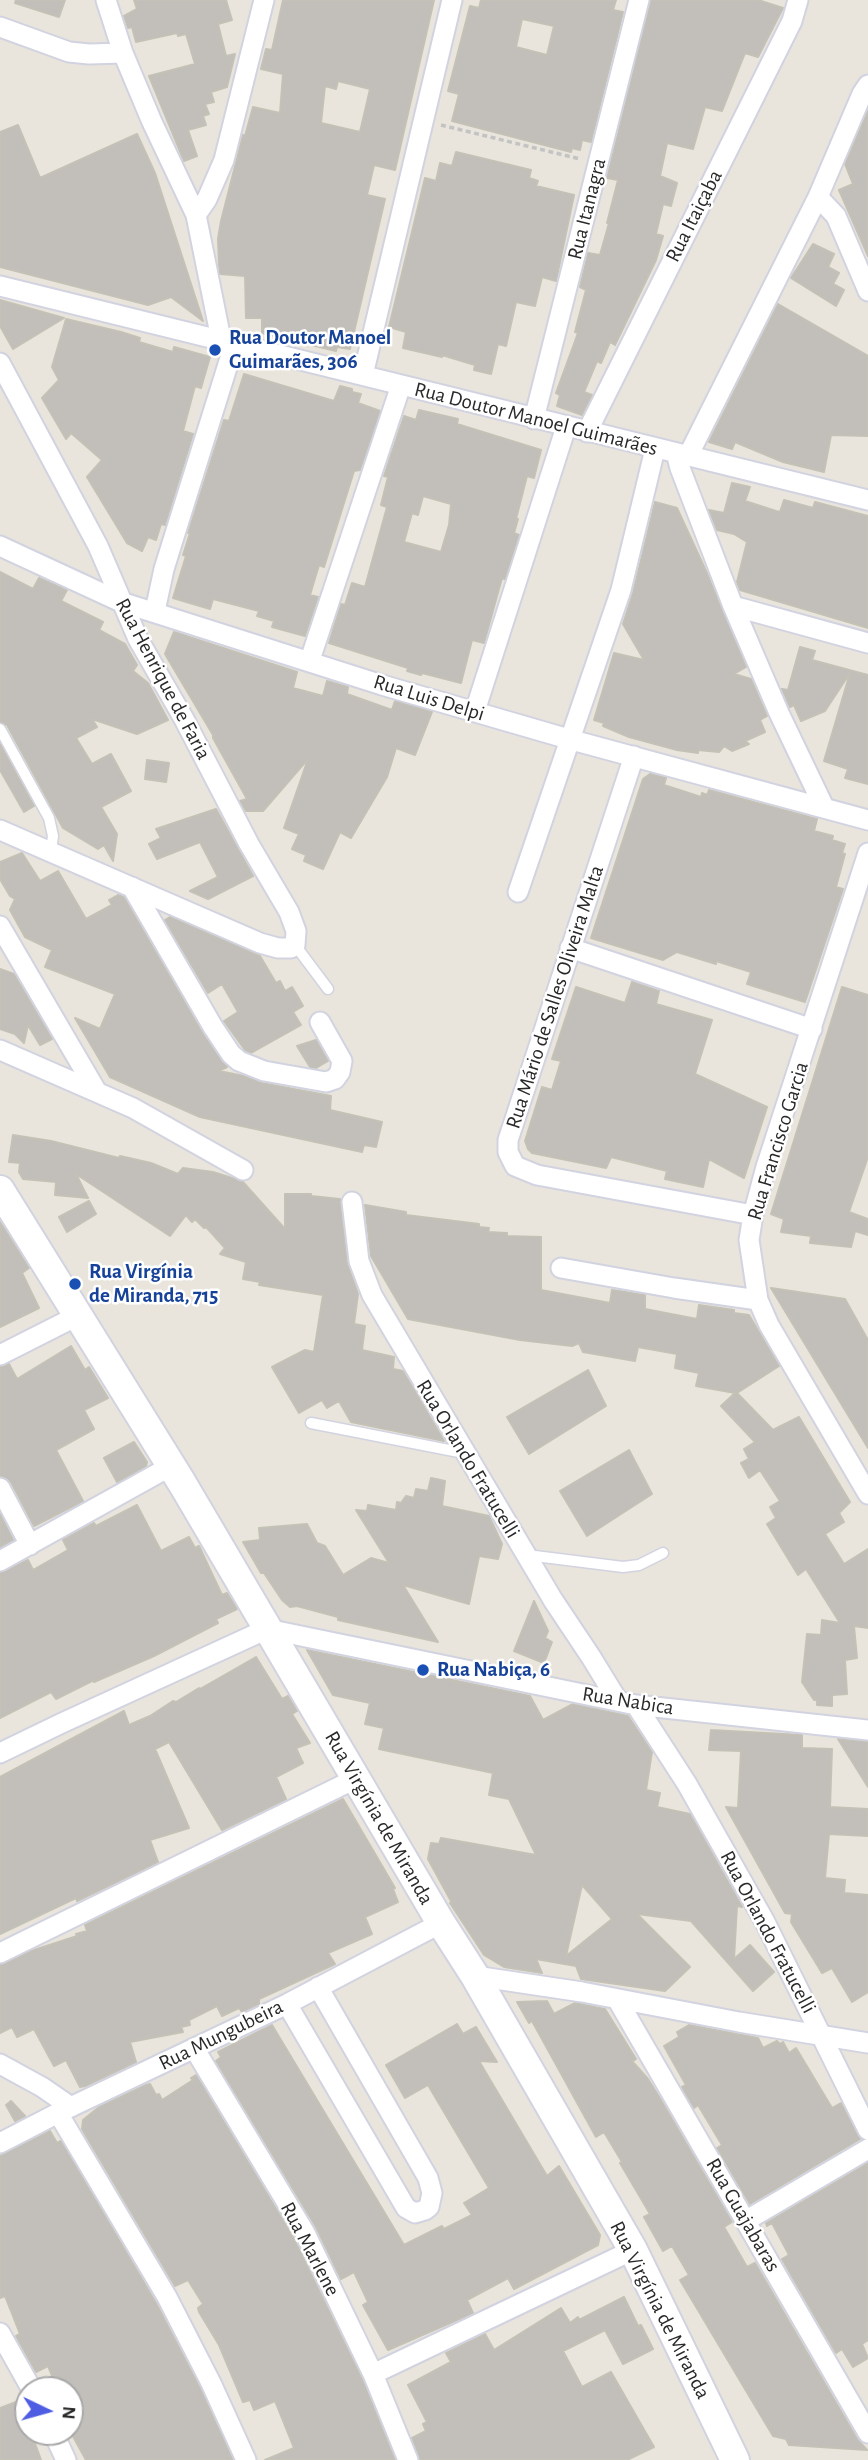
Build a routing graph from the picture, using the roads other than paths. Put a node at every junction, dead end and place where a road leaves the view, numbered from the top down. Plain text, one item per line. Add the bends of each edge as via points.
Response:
1 (106, 0) edge
2 (264, 0) edge
3 (452, 0) edge
4 (639, 0) edge
5 (798, 0) edge
6 (0, 27) edge
7 (123, 53) junction
8 (868, 85) edge
9 (818, 197) junction
10 (196, 215) junction
11 (0, 286) edge
12 (868, 290) edge
13 (228, 341) junction
14 (0, 363) edge
15 (363, 375) junction
16 (401, 385) junction
17 (534, 419) junction
18 (566, 426) junction
19 (587, 432) junction
20 (655, 449) junction
21 (682, 455) junction
22 (868, 500) edge
23 (0, 546) edge
24 (121, 602) junction
25 (733, 606) junction
26 (155, 611) junction
27 (868, 643) edge
28 (310, 660) junction
29 (475, 711) junction
30 (0, 729) edge
31 (572, 740) junction
32 (634, 756) junction
33 (824, 807) junction
34 (868, 820) edge
35 (0, 830) edge
36 (51, 851) junction
37 (868, 853) edge
38 (132, 887) junction
39 (518, 892) dead end
40 (0, 926) edge
41 (295, 945) junction
42 (570, 948) junction
43 (328, 989) dead end
44 (320, 1022) dead end
45 (812, 1029) junction
46 (0, 1050) edge
47 (97, 1092) junction
48 (243, 1170) dead end
49 (0, 1190) edge
50 (352, 1202) dead end
51 (753, 1215) junction
52 (561, 1268) dead end
53 (758, 1300) junction
54 (79, 1315) junction
55 (0, 1355) edge
56 (311, 1423) dead end
57 (464, 1453) junction
58 (171, 1466) junction
59 (0, 1488) edge
60 (868, 1494) edge
61 (30, 1545) junction
62 (663, 1553) dead end
63 (526, 1555) junction
64 (0, 1561) edge
65 (267, 1629) junction
66 (627, 1703) junction
67 (868, 1730) edge
68 (0, 1753) edge
69 (357, 1779) junction
70 (441, 1923) junction
71 (0, 1953) edge
72 (475, 1976) junction
73 (318, 1987) junction
74 (617, 1999) junction
75 (287, 2004) junction
76 (823, 2035) junction
77 (868, 2043) edge
78 (194, 2048) junction
79 (0, 2064) edge
80 (64, 2110) junction
81 (868, 2130) edge
82 (0, 2143) edge
83 (868, 2149) edge
84 (747, 2220) junction
85 (632, 2250) junction
86 (0, 2333) edge
87 (373, 2374) junction
88 (24, 2376) edge
89 (868, 2433) edge
90 (246, 2460) edge
91 (408, 2460) edge
92 (735, 2460) edge

1 - 7 street
2 - 10 street via 224,160
3 - 15 street
4 - 17 street, Rua Itanagra
5 - 19 street, Rua Itaiçaba via 792,21
6 - 7 street via 69,52
7 - 10 street
8 - 9 street
9 - 12 street via 836,216
9 - 21 street
10 - 13 street
11 - 13 street, Rua Doutor Manoel Guimarães
13 - 15 street, Rua Doutor Manoel Guimarães
13 - 26 street
14 - 24 street, Rua Henrique de Faria via 97,546
15 - 16 street, Rua Doutor Manoel Guimarães
16 - 17 street, Rua Doutor Manoel Guimarães
16 - 28 street
17 - 18 street, Rua Doutor Manoel Guimarães
18 - 19 street, Rua Doutor Manoel Guimarães
18 - 29 street
19 - 20 street, Rua Doutor Manoel Guimarães
20 - 21 street, Rua Doutor Manoel Guimarães
20 - 31 street via 621,590
21 - 22 street, Rua Doutor Manoel Guimarães
21 - 25 street via 680,468
23 - 24 street, Rua Luis Delpi
24 - 26 street, Rua Luis Delpi
24 - 41 street, Rua Henrique de Faria via 289,912
25 - 27 street
25 - 33 street
26 - 28 street, Rua Luis Delpi
28 - 29 street, Rua Luis Delpi
29 - 31 street, Rua Luis Delpi
30 - 36 lane via 49,818
31 - 32 street, Rua Luis Delpi
31 - 39 street
32 - 33 street, Rua Luis Delpi
32 - 42 street, Rua Mário de Salles Oliveira Malta
33 - 34 street, Rua Luis Delpi
35 - 36 street
36 - 38 street
37 - 45 street, Rua Francisco Garcia
38 - 41 street via 260,943 285,949
38 - 44 street via 213,1027 239,1061 264,1071 326,1082 335,1079 342,1060
40 - 47 street
41 - 43 lane, Rua Henrique de Faria
42 - 45 street
42 - 51 street, Rua Mário de Salles Oliveira Malta via 508,1140 511,1160 522,1171 537,1175
45 - 51 street, Rua Francisco Garcia
46 - 47 street
47 - 48 street
49 - 54 street, Rua Virgínia de Miranda
50 - 57 street, Rua Orlando Fratucelli via 359,1261 372,1295
51 - 53 street, Rua Francisco Garcia via 750,1240
52 - 53 street
53 - 60 street, Rua Francisco Garcia
54 - 55 street
54 - 58 street, Rua Virgínia de Miranda
56 - 57 lane
57 - 63 street, Rua Orlando Fratucelli
58 - 61 street
58 - 65 street, Rua Virgínia de Miranda
59 - 61 street
61 - 64 street
62 - 63 lane via 623,1567
63 - 66 street, Rua Orlando Fratucelli
65 - 66 street, Rua Nabica
65 - 68 street
65 - 69 street, Rua Virgínia de Miranda
66 - 67 street, Rua Nabica
66 - 76 street, Rua Orlando Fratucelli via 687,1784
69 - 70 street, Rua Virgínia de Miranda
69 - 71 street
70 - 72 street, Rua Virgínia de Miranda
70 - 73 street, Rua Mungubeira
72 - 74 street
72 - 85 street, Rua Virgínia de Miranda
73 - 75 street, Rua Mungubeira
73 - 75 street via 428,2178 432,2201 420,2212 410,2211 401,2201
74 - 76 street
74 - 84 street, Rua Guajabaras
75 - 78 street, Rua Mungubeira
76 - 77 street
76 - 81 street, Rua Orlando Fratucelli
78 - 80 street, Rua Mungubeira
78 - 87 street, Rua Marlene via 305,2233
79 - 80 street via 42,2087
80 - 82 street, Rua Mungubeira
80 - 90 street via 93,2170 167,2297
83 - 84 street
84 - 89 street, Rua Guajabaras
85 - 87 street
85 - 92 street, Rua Virgínia de Miranda
86 - 88 street
87 - 91 street, Rua Marlene

